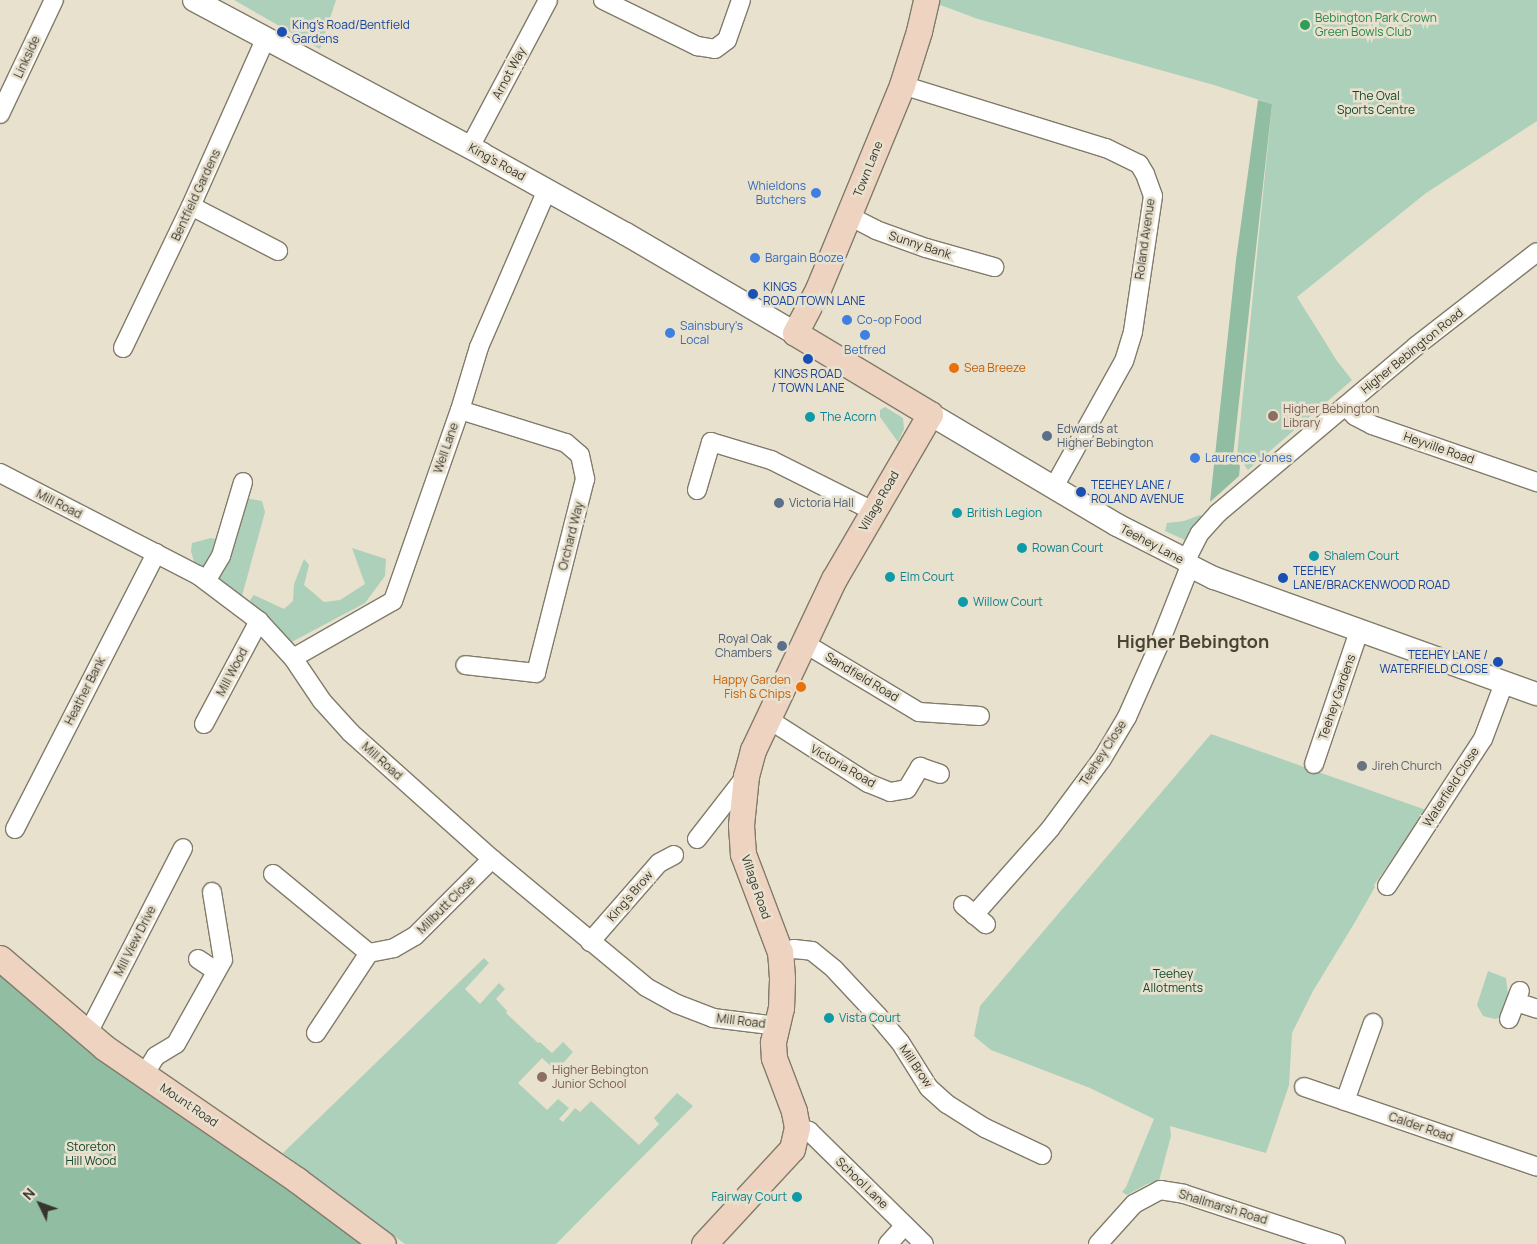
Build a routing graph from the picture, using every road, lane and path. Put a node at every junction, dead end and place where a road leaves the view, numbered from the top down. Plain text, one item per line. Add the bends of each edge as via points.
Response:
1 (54, 0) edge
2 (194, 0) edge
3 (548, 0) edge
4 (603, 0) edge
5 (741, 0) edge
6 (926, 0) edge
7 (265, 40) junction
8 (902, 84) junction
9 (0, 114) edge
10 (470, 147) junction
11 (547, 190) junction
12 (191, 206) junction
13 (849, 216) junction
14 (278, 251) dead end
15 (1537, 252) edge
16 (994, 268) dead end
17 (795, 333) junction
18 (123, 348) dead end
19 (1345, 406) junction
20 (460, 410) junction
21 (930, 414) junction
22 (0, 473) edge
23 (243, 482) dead end
24 (1537, 482) edge
25 (1054, 488) junction
26 (697, 490) dead end
27 (873, 511) junction
28 (156, 553) junction
29 (1188, 563) junction
30 (206, 581) junction
31 (259, 621) junction
32 (1359, 631) junction
33 (804, 642) junction
34 (292, 658) junction
35 (465, 665) dead end
36 (1504, 683) junction
37 (1537, 694) edge
38 (980, 716) dead end
39 (768, 720) junction
40 (204, 724) dead end
41 (1315, 764) dead end
42 (940, 774) dead end
43 (746, 776) junction
44 (15, 829) dead end
45 (697, 839) dead end
46 (183, 848) dead end
47 (674, 855) dead end
48 (492, 859) junction
49 (273, 874) dead end
50 (1387, 886) dead end
51 (212, 892) dead end
52 (974, 915) dead end
53 (590, 942) junction
54 (369, 952) junction
55 (780, 952) junction
56 (0, 958) edge
57 (198, 960) dead end
58 (216, 971) junction
59 (1537, 1009) edge
60 (1509, 1019) dead end
61 (1375, 1024) dead end
62 (777, 1026) junction
63 (316, 1033) dead end
64 (87, 1035) junction
65 (144, 1075) junction
66 (1304, 1087) dead end
67 (1345, 1101) junction
68 (797, 1127) junction
69 (1042, 1156) dead end
70 (1537, 1167) edge
71 (905, 1225) junction
72 (384, 1244) edge
73 (704, 1244) edge
74 (888, 1244) edge
75 (924, 1244) edge
76 (1098, 1244) edge
77 (1336, 1244) edge

1 - 9 street, Linkside
2 - 7 street, King's Road
3 - 10 street, Arnot Way
4 - 5 street via 696,46 715,49 727,40
6 - 8 main road, Town Lane
7 - 10 street, King's Road
7 - 12 street, Bentfield Gardens
8 - 13 main road, Town Lane
8 - 25 street, Roland Avenue via 1106,148 1138,164 1145,174 1153,196 1126,354
10 - 11 street, King's Road
11 - 17 street, King's Road
11 - 20 street, Well Lane via 479,347
12 - 14 street
12 - 18 street, Bentfield Gardens
13 - 16 street, Sunny Bank via 876,230
13 - 17 main road, Town Lane via 818,290
15 - 19 street, Higher Bebington Road
17 - 21 main road, Teehey Lane
19 - 24 street, Heyville Road via 1354,416 1372,424
19 - 29 street, Higher Bebington Road via 1218,513 1200,533
20 - 34 street, Well Lane via 394,601
20 - 35 street, Orchard Way via 566,443 580,455 585,479 536,673
21 - 25 street, Teehey Lane
21 - 27 main road, Village Road
22 - 28 street, Mill Road
23 - 30 street via 221,556
25 - 29 street, Teehey Lane
26 - 27 street via 711,442 771,460
27 - 33 main road, Village Road via 834,579
28 - 30 street, Mill Road
28 - 44 street, Heather Bank
29 - 32 street, Teehey Lane via 1214,578
29 - 52 street, Teehey Close via 1158,648 1127,717 1102,759 1050,829
30 - 31 street, Mill Road
31 - 34 street, Mill Road
31 - 40 street, Mill Wood
32 - 36 street, Teehey Lane
32 - 41 street, Teehey Gardens
33 - 38 street, Sandfield Road via 918,712
33 - 39 main road, Village Road
34 - 48 street, Mill Road via 322,701 351,733
36 - 37 street, Teehey Lane
36 - 50 street, Waterfield Close via 1483,739
39 - 42 street, Victoria Road via 868,783 890,792 907,790 920,767
39 - 43 main road, Village Road via 753,750
43 - 45 street
43 - 55 main road, Village Road via 741,825 744,854
46 - 64 street, Mill View Drive
47 - 53 street, King's Brow via 659,862
48 - 53 street, Mill Road
48 - 54 street, Millbutt Close via 415,936 394,948
49 - 54 street
51 - 58 street via 223,960
53 - 62 street, Mill Road via 646,987 677,1004 713,1018
54 - 63 street
55 - 62 main road, Village Road via 782,978
55 - 69 street, Mill Brow via 794,948 812,951 834,969 878,1016 900,1042 929,1088 947,1104 986,1128
56 - 64 main road, Mount Road
57 - 58 street
58 - 65 street via 176,1044 156,1056
59 - 60 street via 1518,996
61 - 67 street
62 - 68 main road, Village Road via 774,1058
64 - 65 main road, Mount Road
65 - 72 main road, Mount Road
66 - 67 street, Calder Road
67 - 70 street, Calder Road
68 - 71 street, School Lane via 809,1131
68 - 73 main road via 792,1149
71 - 74 street
71 - 75 street, School Lane
76 - 77 street, Shallmarsh Road via 1134,1204 1160,1190 1184,1194

